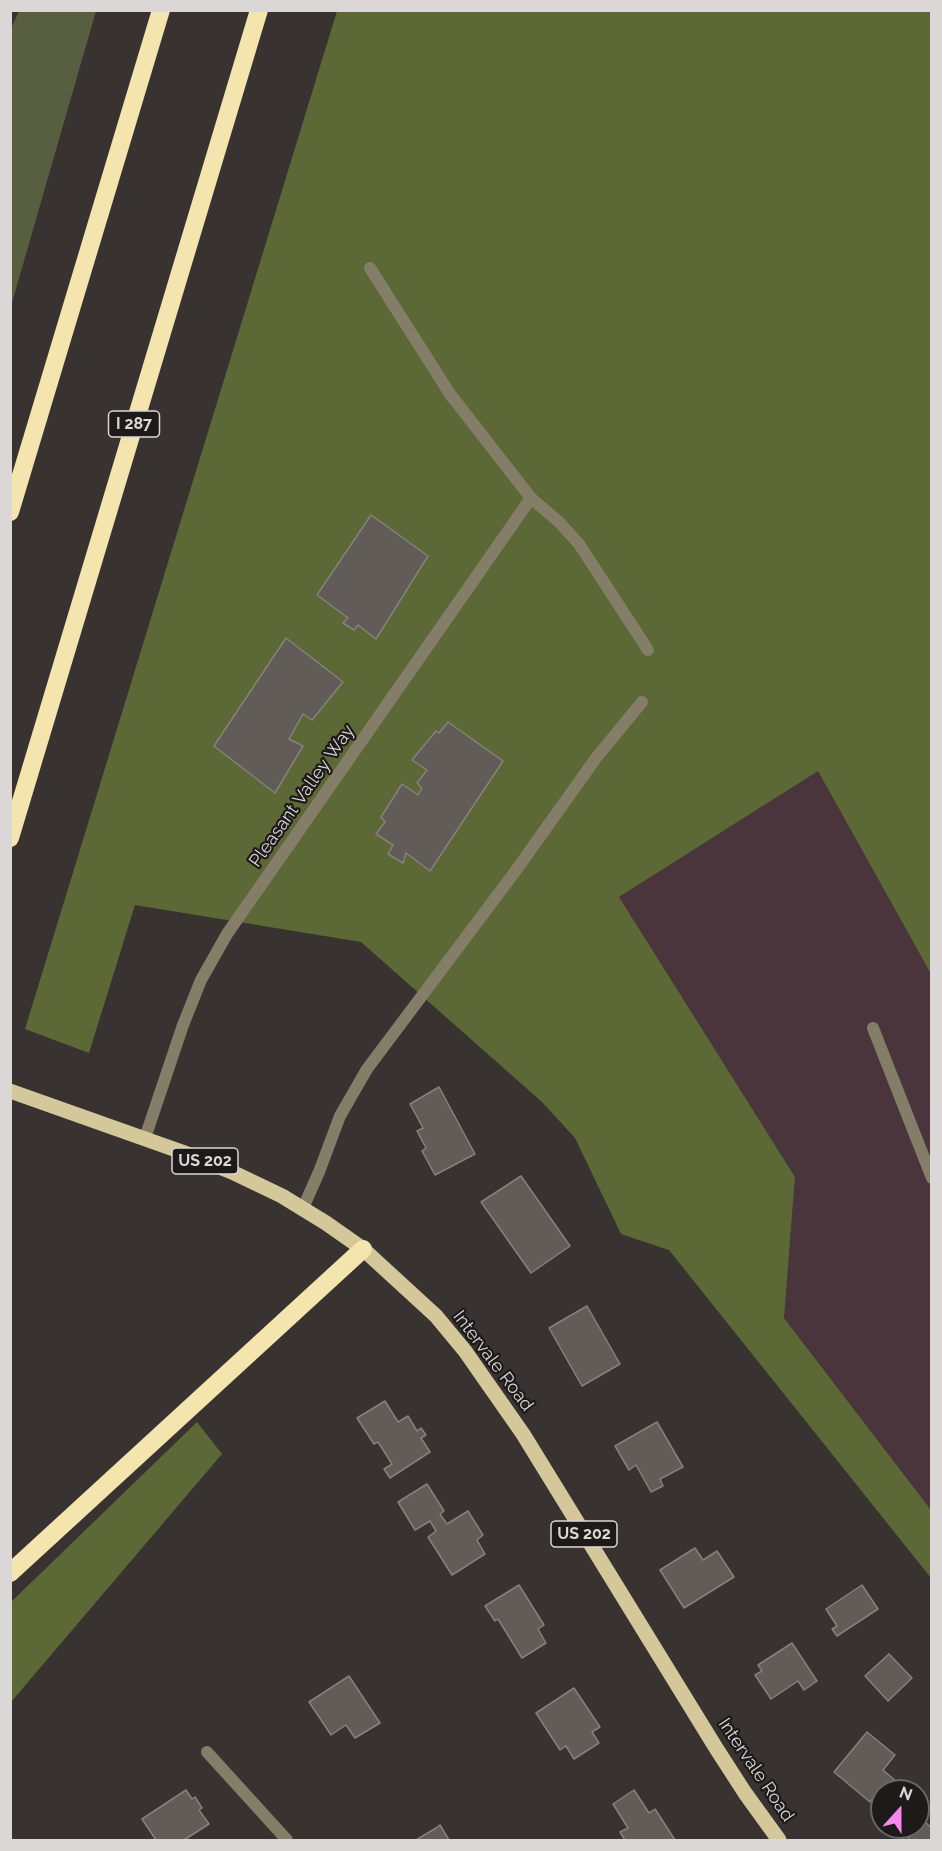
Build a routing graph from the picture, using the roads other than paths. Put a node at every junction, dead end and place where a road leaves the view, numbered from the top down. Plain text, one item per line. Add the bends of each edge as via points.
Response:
1 (161, 10) edge
2 (259, 10) edge
3 (370, 268) dead end
4 (531, 498) junction
5 (10, 512) edge
6 (648, 650) dead end
7 (642, 702) dead end
8 (10, 838) edge
9 (873, 1028) dead end
10 (10, 1091) edge
11 (145, 1138) junction
12 (932, 1178) edge
13 (303, 1208) junction
14 (363, 1249) junction
15 (10, 1574) edge
16 (207, 1752) dead end
17 (287, 1840) edge
18 (779, 1840) edge

1 - 5 highway
2 - 8 highway, I 287
3 - 4 street via 450,394
4 - 6 street via 579,544
4 - 11 street, Pleasant Valley Way via 227,934 201,980
7 - 13 street via 596,758 367,1069 340,1116
9 - 12 street
10 - 11 main road, Intervale Road / US 202
11 - 13 main road, Intervale Road / US 202 via 232,1172
13 - 14 main road, Intervale Road / US 202
14 - 15 highway
14 - 18 main road, Intervale Road / US 202 via 436,1316 494,1391 716,1748
16 - 17 street

